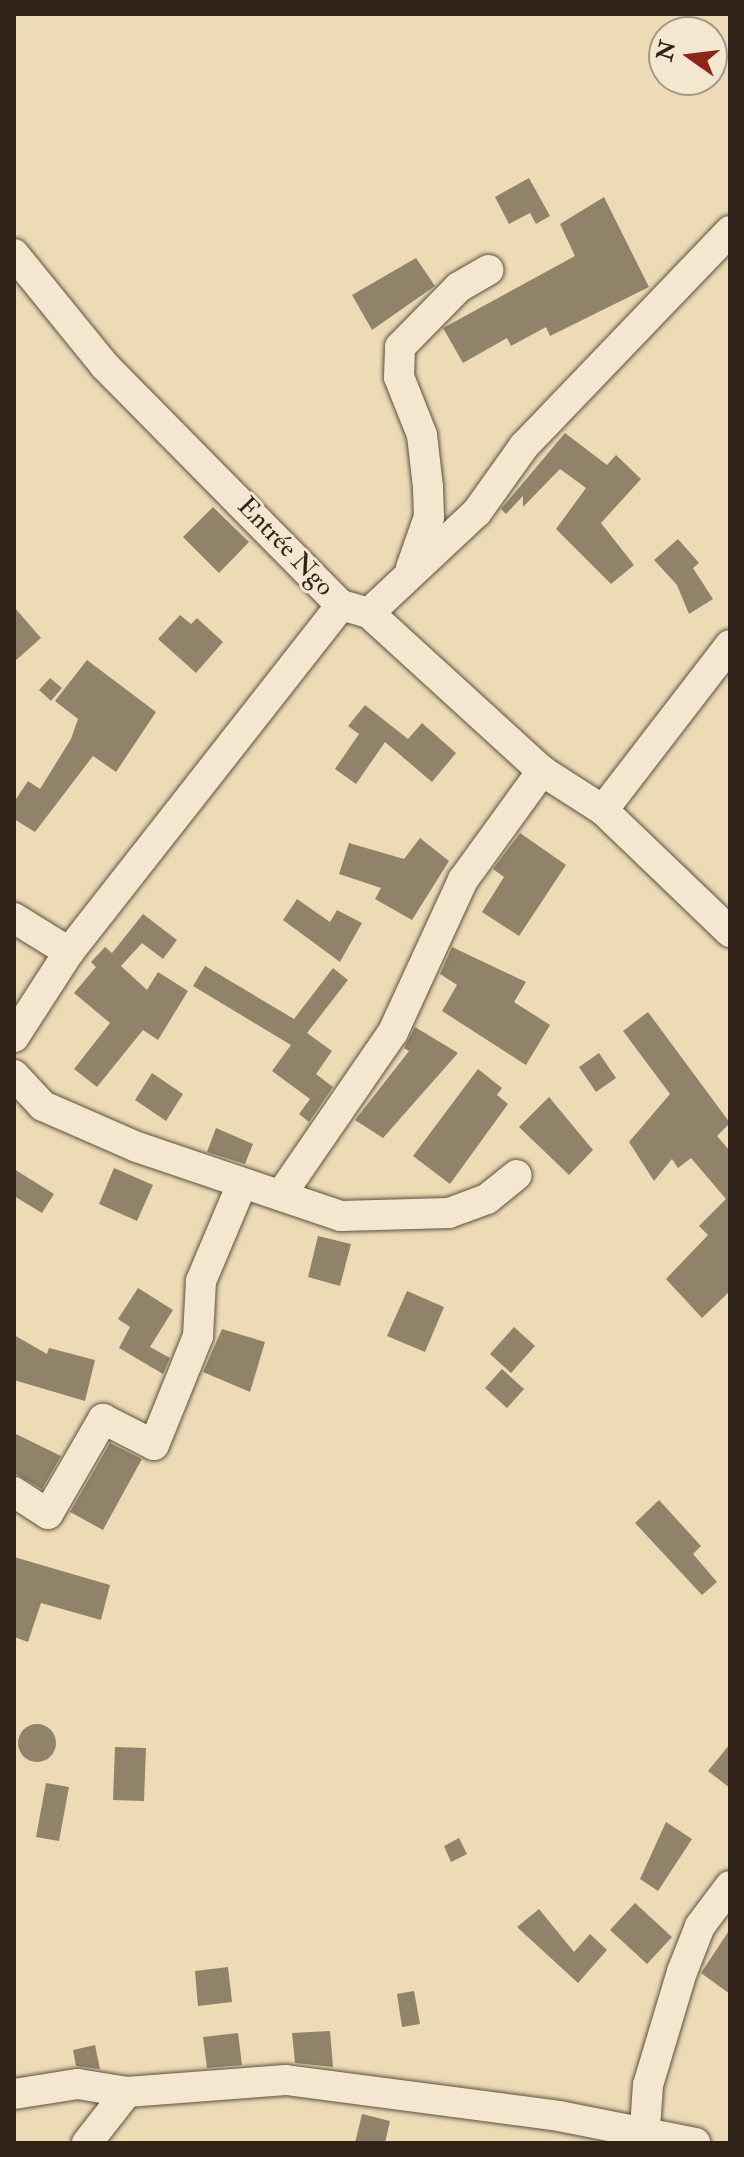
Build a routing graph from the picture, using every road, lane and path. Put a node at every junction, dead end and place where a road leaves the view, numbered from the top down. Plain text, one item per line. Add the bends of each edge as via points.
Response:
1 (730, 231) edge
2 (14, 254) edge
3 (489, 270) dead end
4 (409, 574) junction
5 (355, 609) junction
6 (730, 645) edge
7 (542, 771) junction
8 (603, 810) junction
9 (14, 918) edge
10 (730, 932) edge
11 (69, 952) junction
12 (14, 1037) edge
13 (14, 1075) edge
14 (517, 1175) dead end
15 (242, 1184) junction
16 (283, 1192) junction
17 (14, 1492) edge
18 (730, 1886) edge
19 (127, 2092) junction
20 (14, 2094) edge
21 (644, 2138) edge
22 (87, 2143) edge
23 (695, 2143) edge

1 - 4 street via 524,446 477,512
2 - 5 street, Entrée Ngo via 105,366
3 - 4 street via 459,287 400,347 399,377 422,435 428,487 429,517
4 - 5 street
5 - 7 street, Entrée Ngo
5 - 11 street
6 - 8 street
7 - 8 street, Entrée Ngo
7 - 16 street via 463,880 393,1032
8 - 10 street, Entrée Ngo
9 - 11 street
11 - 12 street
13 - 15 street via 43,1106
14 - 16 street via 470,1207 396,1219 341,1216
15 - 16 street
15 - 17 street via 201,1281 198,1336 154,1445 103,1419 48,1514
18 - 21 street via 700,1926 682,1972 648,2085
19 - 20 street via 78,2084
19 - 21 street via 286,2080
19 - 22 street
21 - 23 street

